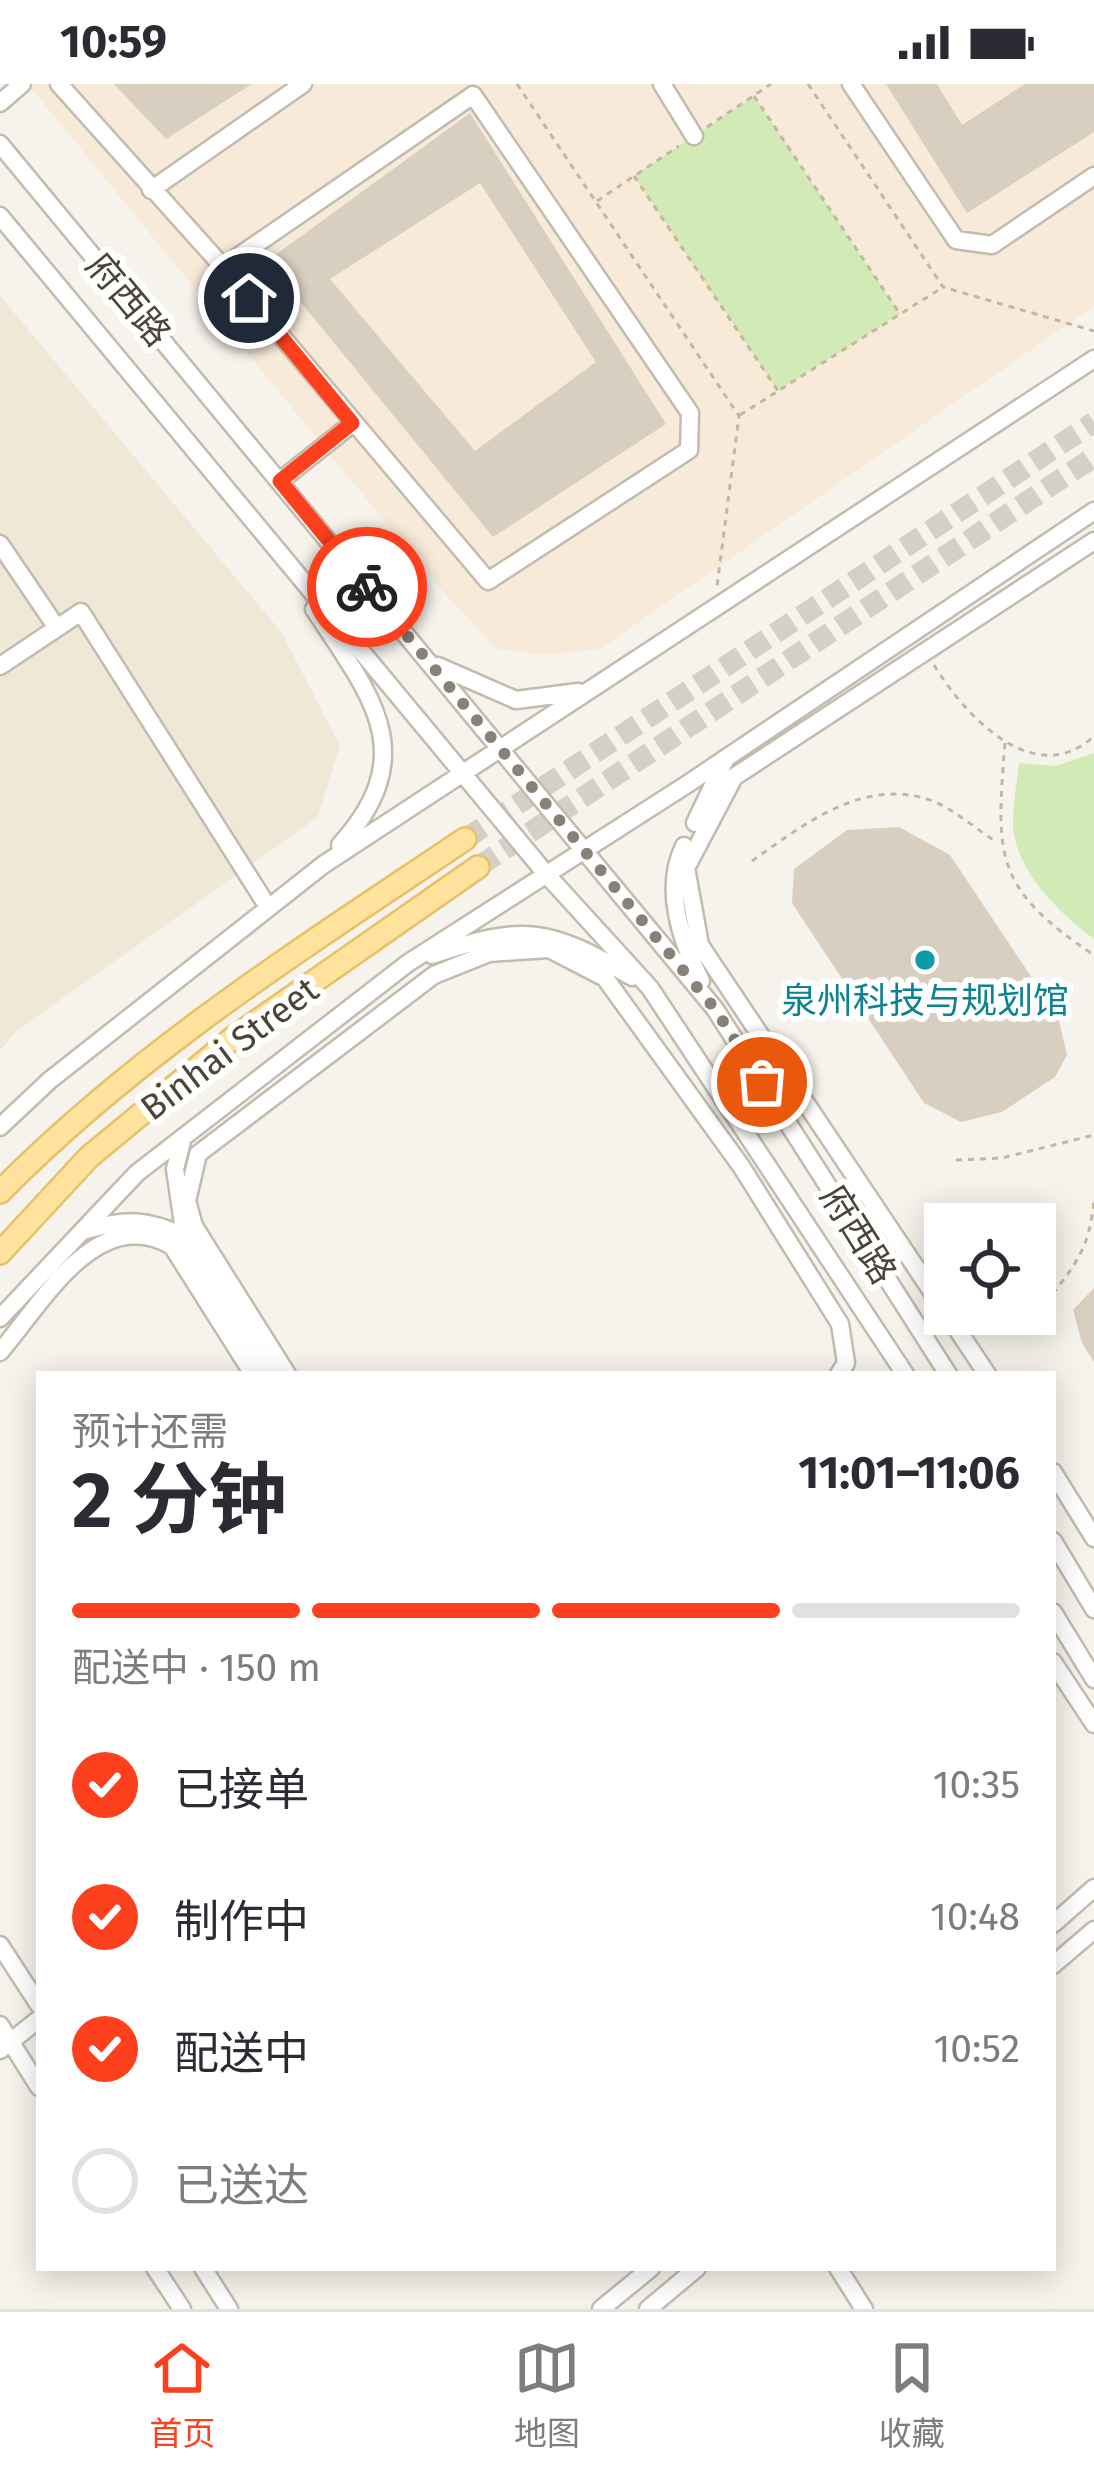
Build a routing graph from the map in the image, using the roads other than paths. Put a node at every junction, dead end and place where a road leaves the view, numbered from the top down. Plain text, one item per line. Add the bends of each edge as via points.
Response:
1 (22, 84) edge
2 (59, 84) edge
3 (303, 84) edge
4 (662, 84) edge
5 (851, 84) edge
6 (0, 103) edge
7 (694, 136) dead end
8 (0, 143) edge
9 (1094, 176) edge
10 (151, 190) junction
11 (0, 216) edge
12 (223, 267) junction
13 (1094, 359) edge
14 (352, 423) junction
15 (280, 481) junction
16 (1094, 511) edge
17 (1094, 542) edge
18 (272, 543) junction
19 (0, 544) edge
20 (57, 628) junction
21 (430, 662) junction
22 (0, 666) edge
23 (585, 692) junction
24 (500, 747) junction
25 (726, 759) junction
26 (460, 770) junction
27 (465, 839) tunnel mouth
28 (586, 850) junction
29 (322, 866) junction
30 (478, 867) tunnel mouth
31 (547, 874) junction
32 (268, 907) junction
33 (408, 963) junction
34 (650, 988) junction
35 (715, 1009) junction
36 (0, 1127) edge
37 (183, 1137) junction
38 (0, 1192) edge
39 (82, 1231) junction
40 (184, 1237) junction
41 (0, 1253) edge
42 (924, 1279) edge
43 (849, 1284) junction
44 (0, 1318) edge
45 (961, 1335) edge
46 (0, 1352) edge
47 (251, 1371) edge
48 (269, 1371) edge
49 (285, 1371) edge
50 (841, 1371) edge
51 (850, 1371) edge
52 (903, 1371) edge
53 (945, 1371) edge
54 (985, 1371) edge
55 (1056, 1477) edge
56 (1094, 1538) edge
57 (1056, 1546) edge
58 (1094, 1609) edge
59 (1056, 1617) edge
60 (1056, 1667) edge
61 (1094, 1678) edge
62 (1094, 1724) edge
63 (1094, 1888) edge
64 (1056, 1921) edge
65 (1094, 1930) edge
66 (0, 1945) edge
67 (1056, 1962) edge
68 (36, 2000) edge
69 (36, 2021) edge
70 (0, 2025) edge
71 (5, 2046) edge
72 (36, 2083) edge
73 (157, 2271) edge
74 (205, 2271) edge
75 (647, 2271) edge
76 (693, 2271) edge
77 (840, 2271) edge
78 (182, 2309) edge
79 (229, 2309) edge
80 (601, 2309) edge
81 (648, 2309) edge
82 (864, 2309) edge

1 - 6 street
2 - 10 street
3 - 10 street
4 - 7 street
5 - 9 street via 956,240 992,245
8 - 15 street, 府西路
10 - 12 street
11 - 18 street, 府西路
12 - 14 street
12 - 14 street via 473,94 690,413 689,450 488,580
13 - 23 street
14 - 15 street
15 - 21 street, 府西路
16 - 25 street
17 - 42 street via 734,777 686,868 700,945
18 - 26 street, 府西路
18 - 29 street via 378,707 384,767 366,817
19 - 20 street
20 - 22 street
20 - 32 street via 80,612
21 - 23 street via 516,700
21 - 24 street, 府西路
23 - 24 street
24 - 26 street
24 - 28 street, 府西路
25 - 28 street
25 - 35 street via 674,867 684,947
26 - 29 street
26 - 31 street, 府西路
27 - 38 main road, Binhai Street via 219,1004 74,1117
28 - 31 street
28 - 35 street, 府西路
29 - 32 street
30 - 41 main road, Binhai Street via 233,1038 89,1157
31 - 33 street
31 - 34 street, 府西路
32 - 36 street
33 - 34 street via 496,933 550,937
33 - 37 street
34 - 43 street, 府西路
35 - 53 street, 府西路
37 - 39 street
37 - 40 street via 176,1169
39 - 40 street via 153,1221
39 - 44 street
40 - 48 street
43 - 51 street
43 - 52 street, 府西路
45 - 54 street
46 - 47 street via 96,1243 151,1234 172,1246
49 - 50 street via 194,1226 187,1201 198,1154 434,975 489,953 549,949 604,978 741,1166 840,1324
55 - 56 street
57 - 58 street
59 - 61 street
60 - 62 street
63 - 64 street
65 - 67 street
66 - 68 street
69 - 71 street
70 - 71 street
71 - 72 street
73 - 78 street
74 - 79 street
75 - 80 street
76 - 81 street
77 - 82 street

